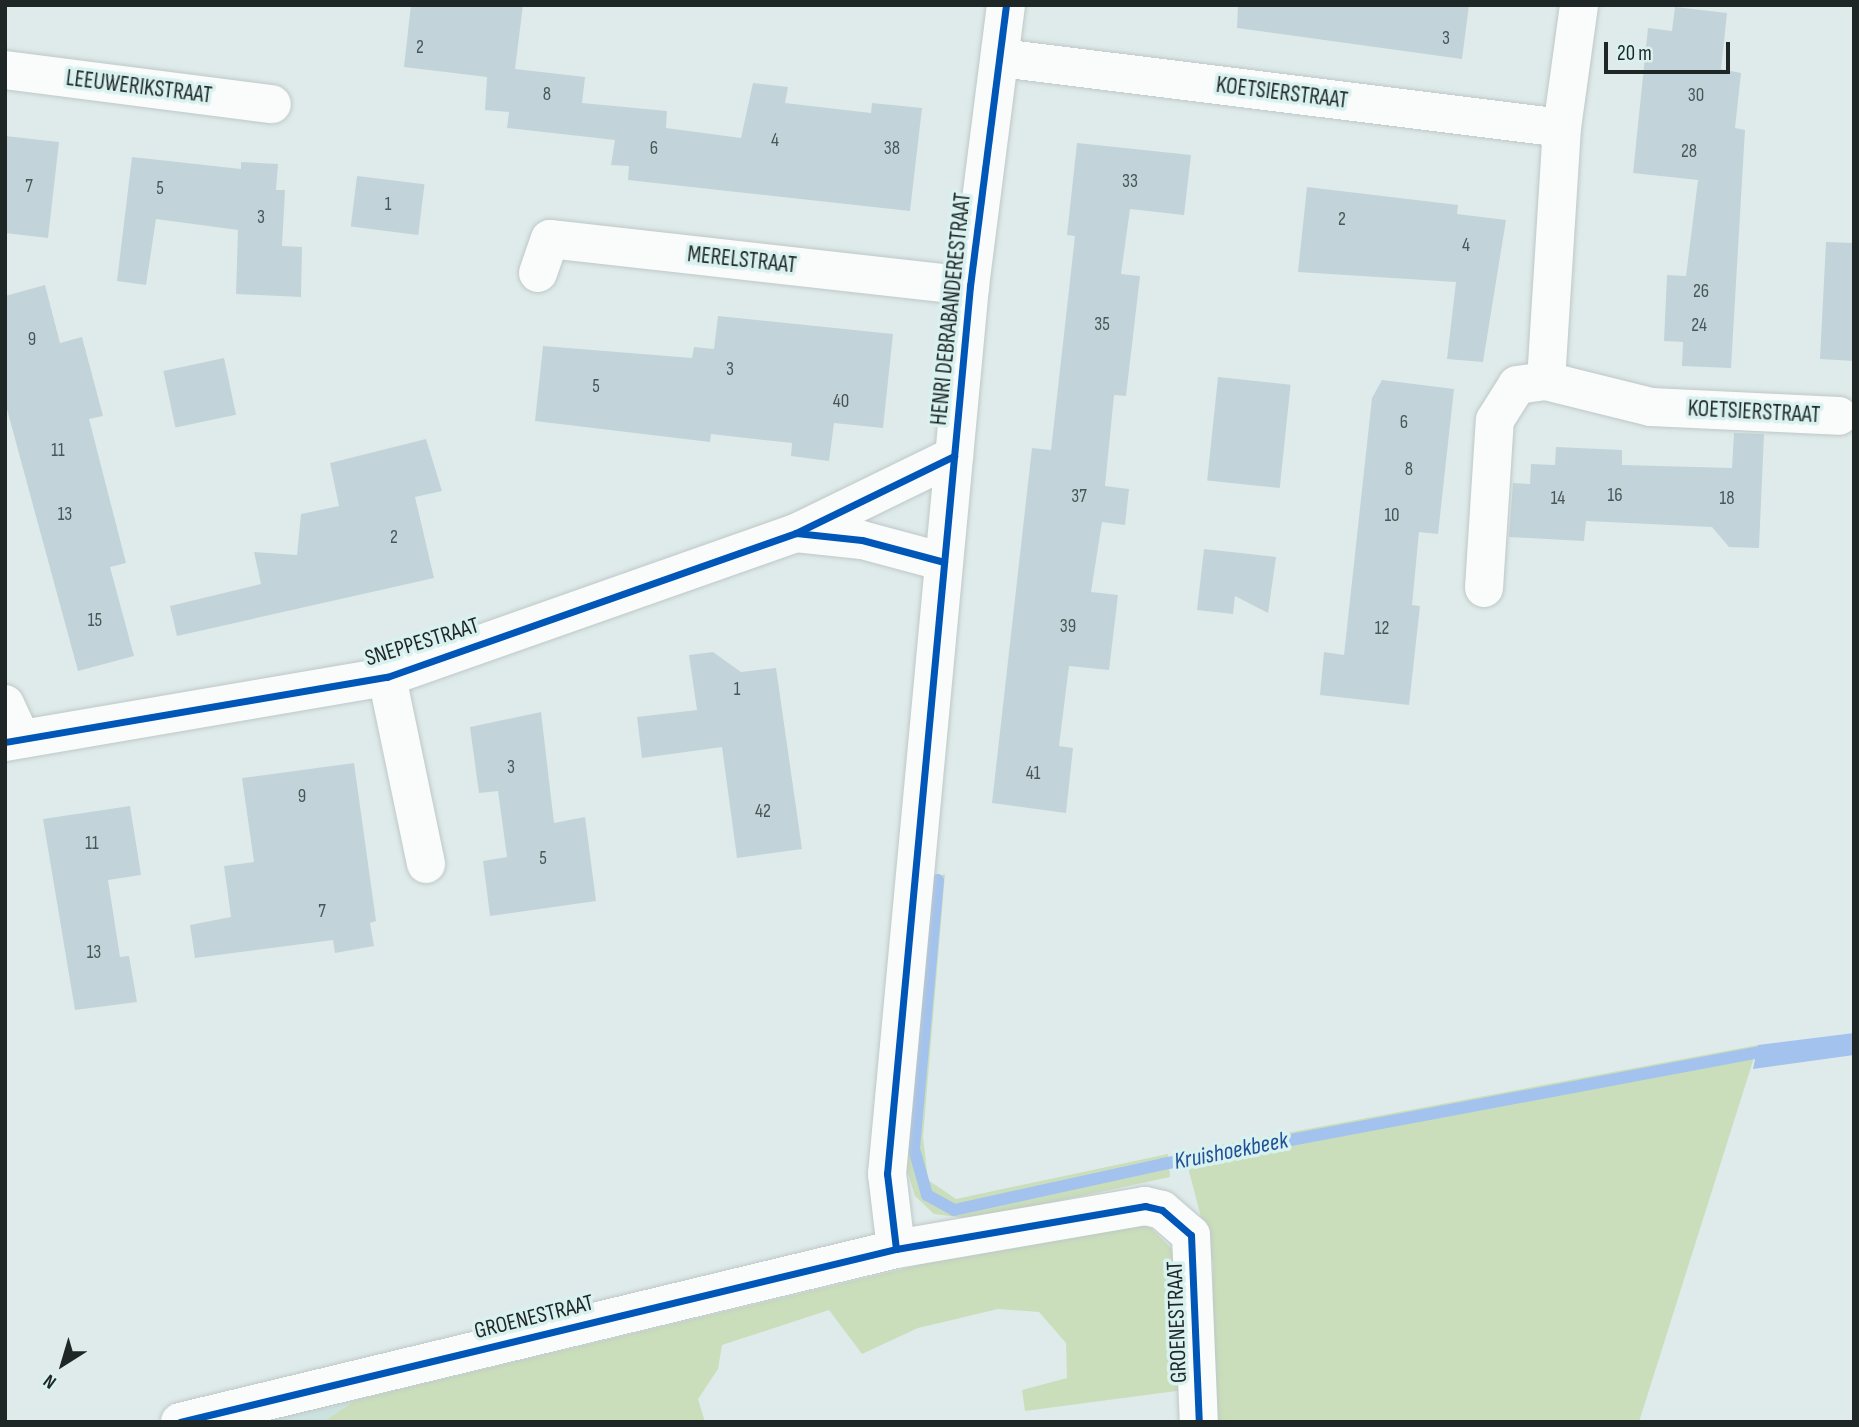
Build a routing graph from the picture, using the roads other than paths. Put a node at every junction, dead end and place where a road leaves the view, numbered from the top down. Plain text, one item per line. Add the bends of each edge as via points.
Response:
1 (1006, 5) edge
2 (1579, 5) edge
3 (1001, 58) junction
4 (5, 70) edge
5 (272, 104) dead end
6 (1562, 128) junction
7 (538, 273) dead end
8 (970, 286) junction
9 (1546, 381) junction
10 (1839, 416) dead end
11 (954, 456) junction
12 (796, 533) junction
13 (944, 562) junction
14 (1484, 588) dead end
15 (387, 677) junction
16 (5, 704) edge
17 (13, 740) edge
18 (426, 864) dead end
19 (896, 1249) junction
20 (180, 1422) edge
21 (1199, 1422) edge

1 - 3 street, HENRI DEBRABANDERESTRAAT
2 - 6 street
3 - 6 street, KOETSIERSTRAAT
3 - 8 street, HENRI DEBRABANDERESTRAAT
4 - 5 street, LEEUWERIKSTRAAT
6 - 9 street
7 - 8 street, MERELSTRAAT via 550,239
8 - 11 street, HENRI DEBRABANDERESTRAAT
9 - 10 street, KOETSIERSTRAAT via 1651,407
9 - 14 street, KOETSIERSTRAAT via 1517,385 1495,420
11 - 12 street, SNEPPESTRAAT
11 - 13 street, HENRI DEBRABANDERESTRAAT
12 - 13 street, SNEPPESTRAAT via 862,540
12 - 15 street, SNEPPESTRAAT
13 - 19 street, HENRI DEBRABANDERESTRAAT via 887,1174
15 - 17 street, SNEPPESTRAAT
15 - 18 street, SNEPPESTRAAT
16 - 17 street
19 - 20 street, GROENESTRAAT
19 - 21 street, GROENESTRAAT via 1115,1207 1162,1210 1191,1235 1195,1253

